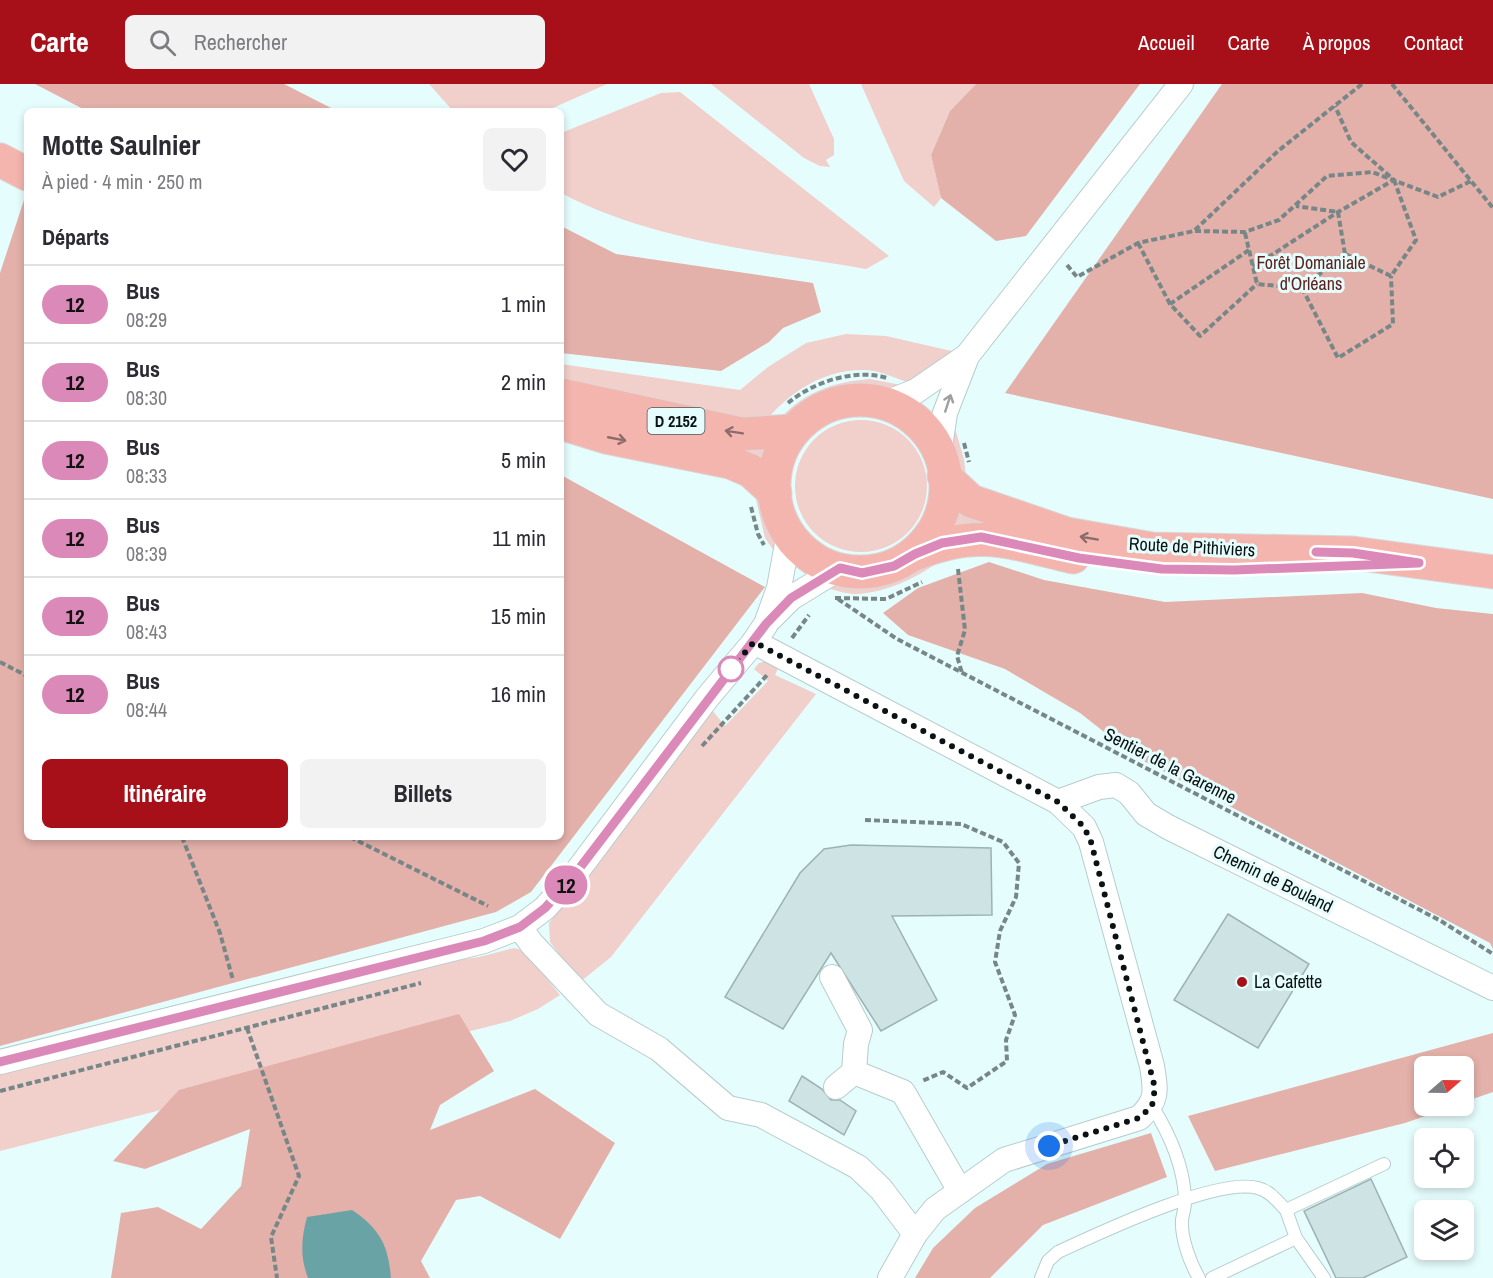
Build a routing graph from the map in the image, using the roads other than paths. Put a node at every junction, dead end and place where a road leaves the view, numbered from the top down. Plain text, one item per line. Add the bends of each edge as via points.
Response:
1 (1181, 84) edge
2 (0, 160) edge
3 (24, 172) edge
4 (967, 356) junction
5 (888, 392) junction
6 (564, 396) edge
7 (787, 420) junction
8 (564, 424) edge
9 (941, 465) junction
10 (763, 496) junction
11 (778, 542) junction
12 (1419, 563) junction
13 (920, 567) junction
14 (1493, 572) edge
15 (836, 588) junction
16 (760, 633) junction
17 (1058, 802) junction
18 (520, 927) junction
19 (832, 977) dead end
20 (1493, 988) edge
21 (0, 1062) edge
22 (1152, 1106) junction
23 (1384, 1164) dead end
24 (960, 1191) junction
25 (1185, 1199) junction
26 (1286, 1210) junction
27 (915, 1234) junction
28 (1296, 1238) junction
29 (890, 1278) edge
30 (1041, 1278) edge
31 (1199, 1278) edge
32 (1212, 1278) edge
33 (1324, 1278) edge

1 - 4 street
2 - 3 main road
4 - 5 street via 916,392
9 -> 4 street via 945,413
5 - 7 main road, Route de Pithiviers via 835,403 809,416
5 - 9 main road, Route de Pithiviers via 894,406 919,422
7 -> 6 main road, D 2152 via 741,434
7 - 10 main road via 774,478
8 -> 10 main road, D 2152 via 606,437 730,462 751,471
12 -> 9 main road, Route de Pithiviers via 1353,553 1152,549 1067,534 970,501
9 - 13 main road via 946,499
10 - 11 main road, Route de Pithiviers via 776,508
11 - 15 main road, Route de Pithiviers via 797,546 825,566
11 - 16 street via 779,588
12 - 13 main road, Route de Pithiviers via 1162,569 1079,558 981,537 942,543
12 - 14 main road, Route de Pithiviers
13 - 15 main road, Route de Pithiviers via 894,566 862,573
15 - 16 street via 791,598
16 - 17 street via 781,654
16 - 18 street via 572,878 545,908
17 - 20 street, Chemin de Bouland via 1116,784 1146,814 1168,828
17 - 22 street via 1084,827 1091,842 1152,1066
18 - 21 street via 484,941
18 - 27 street via 597,1014 659,1049 728,1108 761,1115 858,1167 881,1189
19 - 24 street via 860,1030 845,1079 903,1092
22 - 24 street via 1139,1118 1004,1160
22 - 25 lane via 1169,1134
23 - 26 lane
24 - 27 street via 935,1209
25 - 26 lane via 1245,1186 1269,1193
25 - 30 lane via 1058,1252 1048,1261
25 - 31 lane via 1182,1223 1191,1264
26 - 28 lane
27 - 29 street
28 - 32 lane
28 - 33 lane

